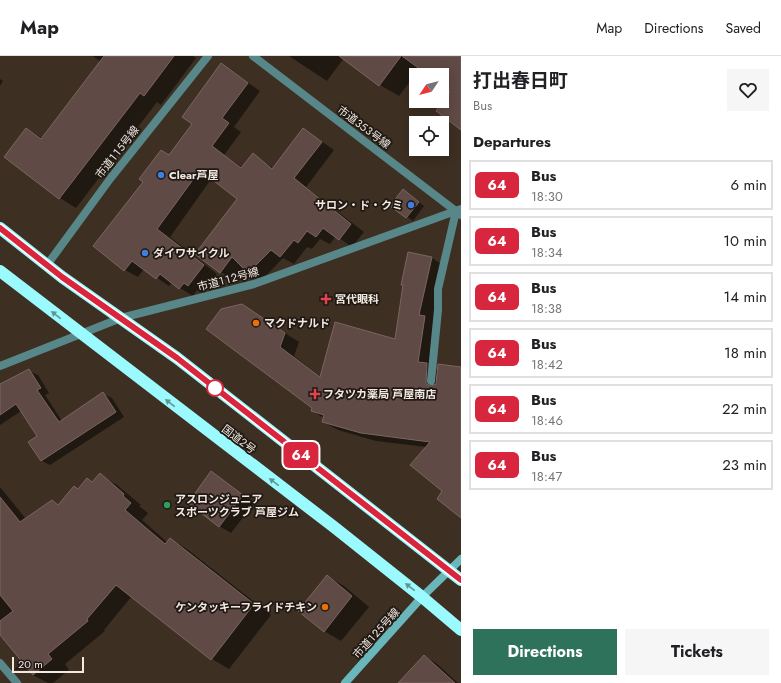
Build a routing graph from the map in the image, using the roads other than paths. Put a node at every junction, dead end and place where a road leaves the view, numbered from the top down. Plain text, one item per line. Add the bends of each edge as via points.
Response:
1 (208, 56) edge
2 (252, 56) edge
3 (459, 212) edge
4 (0, 228) edge
5 (47, 265) junction
6 (0, 271) edge
7 (120, 318) junction
8 (80, 333) junction
9 (0, 366) edge
10 (431, 380) dead end
11 (461, 559) edge
12 (450, 570) junction
13 (461, 580) edge
14 (422, 597) junction
15 (461, 630) edge
16 (0, 663) edge
17 (17, 683) edge
18 (345, 683) edge

1 - 5 street, 市道１１５号線 via 110,179
2 - 3 street, 市道３５３号線
3 - 7 street, 市道１１２号線 via 254,284
3 - 10 street via 438,289
4 - 5 highway
5 - 7 highway
8 -> 6 highway, 国道2号
7 - 8 street, 市道１１２号線
7 - 12 highway via 177,358
8 - 9 street, 市道１１２号線
14 -> 8 highway, 国道2号
11 - 12 street, 市道１２５号線
12 - 13 highway
12 - 14 street, 市道１２５号線
14 - 15 highway, 国道2号
14 - 18 street, 市道１２５号線
16 - 17 street

